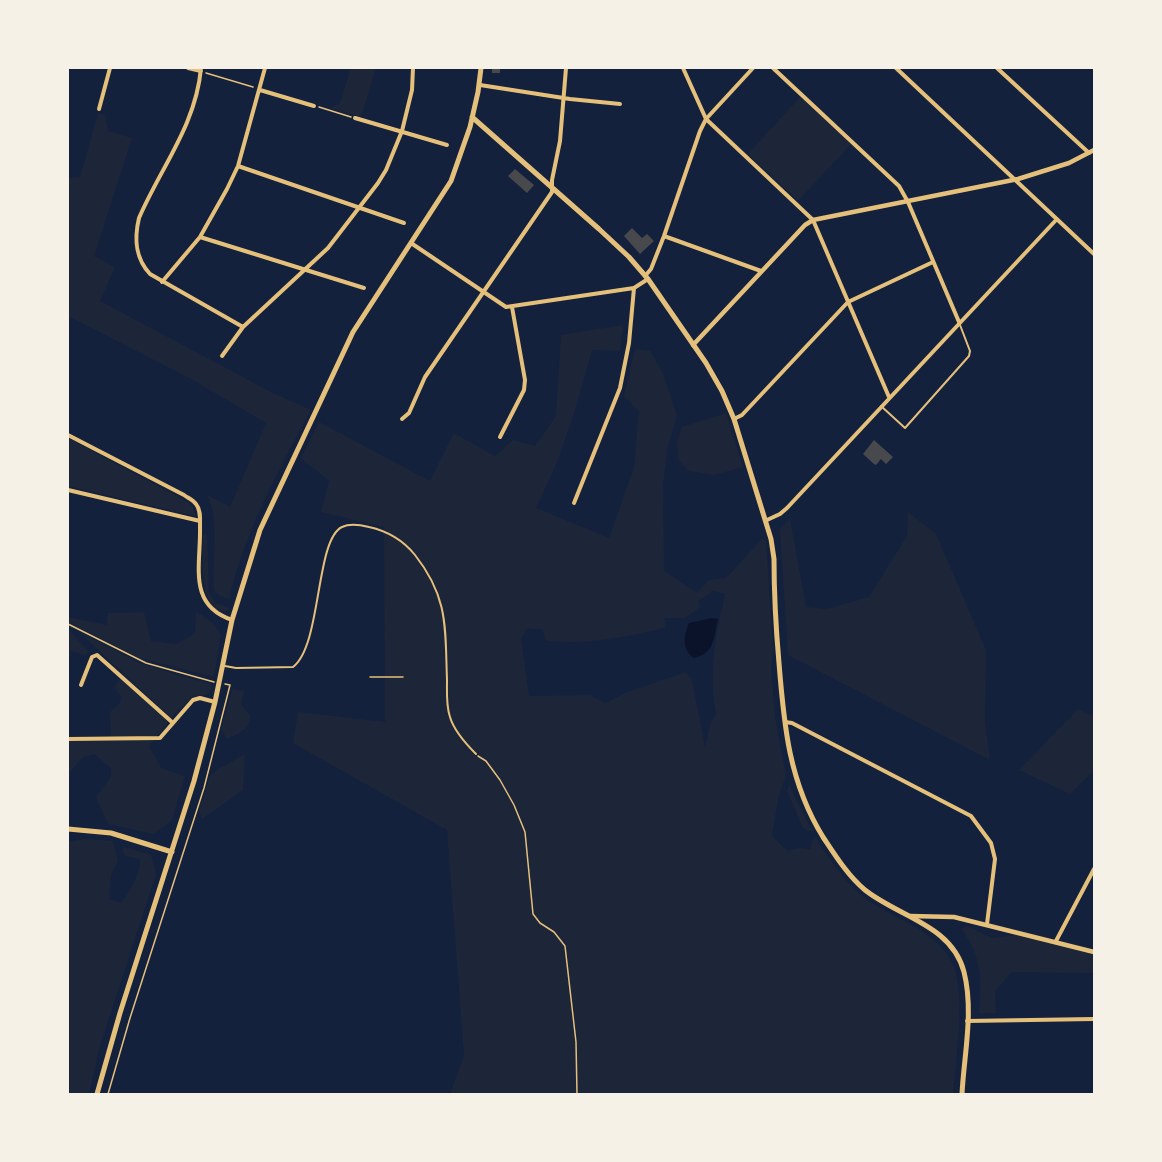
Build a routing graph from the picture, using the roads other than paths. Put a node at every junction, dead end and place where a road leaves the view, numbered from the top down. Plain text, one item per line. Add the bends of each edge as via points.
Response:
1 (110, 68) edge
2 (188, 68) edge
3 (265, 68) edge
4 (413, 68) edge
5 (481, 68) edge
6 (566, 68) edge
7 (683, 68) edge
8 (753, 68) edge
9 (774, 68) edge
10 (896, 68) edge
11 (997, 68) edge
12 (201, 69) edge
13 (480, 85) junction
14 (260, 90) junction
15 (564, 96) junction
16 (620, 104) dead end
17 (314, 106) road end
18 (99, 109) dead end
19 (472, 117) junction
20 (355, 118) road end
21 (706, 119) junction
22 (402, 131) junction
23 (447, 145) dead end
24 (1095, 150) edge
25 (1089, 153) junction
26 (238, 166) junction
27 (1015, 179) junction
28 (553, 187) junction
29 (908, 202) junction
30 (359, 209) junction
31 (1057, 219) junction
32 (813, 220) junction
33 (404, 224) dead end
34 (664, 236) junction
35 (200, 237) junction
36 (411, 243) junction
37 (1095, 254) edge
38 (933, 262) junction
39 (306, 271) junction
40 (761, 271) junction
41 (647, 277) junction
42 (162, 282) junction
43 (364, 288) dead end
44 (634, 288) junction
45 (484, 292) junction
46 (848, 302) junction
47 (512, 307) junction
48 (959, 322) junction
49 (243, 327) junction
50 (693, 345) junction
51 (222, 356) dead end
52 (889, 397) junction
53 (881, 406) junction
54 (734, 418) junction
55 (402, 419) dead end
56 (68, 435) edge
57 (500, 436) dead end
58 (68, 490) edge
59 (574, 503) dead end
60 (767, 520) junction
61 (200, 521) junction
62 (232, 620) junction
63 (223, 666) junction
64 (81, 685) dead end
65 (215, 702) junction
66 (785, 722) junction
67 (173, 723) junction
68 (68, 739) edge
69 (476, 754) road end
70 (68, 830) edge
71 (172, 852) junction
72 (1095, 869) edge
73 (910, 916) junction
74 (987, 924) junction
75 (1056, 941) junction
76 (1095, 951) edge
77 (1095, 1019) edge
78 (967, 1021) junction
79 (97, 1095) edge
80 (962, 1095) edge

1 - 18 street
2 - 12 street
3 - 14 street
4 - 22 street
5 - 13 main road
6 - 15 street
7 - 21 street
8 - 21 street
9 - 29 street via 894,180
10 - 27 street
11 - 25 street
12 - 42 street via 189,121 136,230 142,264
13 - 15 street
13 - 19 main road
14 - 17 street
14 - 26 street
15 - 16 street
15 - 28 street
19 - 28 main road
19 - 36 main road via 451,181
20 - 22 street
21 - 32 street
21 - 34 street
22 - 23 street
22 - 30 street via 386,170
24 - 25 street
25 - 27 street
26 - 30 street
26 - 35 street
27 - 29 street
27 - 31 street
28 - 41 main road
28 - 45 street
29 - 32 street
29 - 38 street
30 - 33 street
30 - 39 street
31 - 37 street
31 - 48 street
32 - 40 street
32 - 46 street
34 - 40 street
34 - 41 street
35 - 39 street
35 - 42 street
36 - 45 street
36 - 62 main road via 353,332 260,530
38 - 46 street
38 - 48 street
39 - 43 street
39 - 49 street
40 - 50 street
41 - 44 street
41 - 50 main road
42 - 49 street
44 - 47 street
44 - 59 street via 620,388
45 - 47 street
45 - 55 street via 425,377 409,413
46 - 52 street
46 - 54 street via 742,415
47 - 57 street via 525,380 524,390
48 - 52 street
48 - 53 lane via 969,356 905,428
49 - 51 street
50 - 54 main road via 716,378
52 - 53 street
53 - 60 street via 783,512
54 - 60 main road
56 - 61 street via 184,495 197,506
58 - 61 street
60 - 66 main road via 774,559
61 - 62 street via 202,597 214,611
62 - 63 main road
63 - 65 main road
63 - 69 lane via 293,667 299,663 309,641 334,536 346,525 377,529 402,542 433,580 447,633 450,716
64 - 67 street via 92,657 98,655
65 - 67 street via 195,699
65 - 71 main road
66 - 73 main road via 798,788 824,838 860,886
66 - 74 street via 972,816 991,843 995,859
67 - 68 street via 160,738
70 - 71 main road via 111,833
71 - 79 main road
72 - 75 street
73 - 74 street via 943,916
73 - 78 main road via 941,937 957,957 966,983
74 - 75 street
75 - 76 street
77 - 78 street
78 - 80 main road

